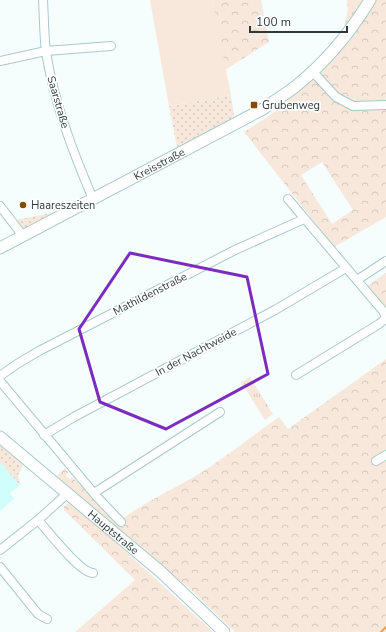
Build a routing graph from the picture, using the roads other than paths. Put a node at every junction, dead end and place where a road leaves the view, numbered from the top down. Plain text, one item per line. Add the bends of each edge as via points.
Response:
1 (43, 0) edge
2 (370, 0) edge
3 (111, 46) dead end
4 (46, 51) junction
5 (0, 60) edge
6 (313, 72) junction
7 (386, 105) edge
8 (93, 199) junction
9 (288, 199) dead end
10 (0, 206) edge
11 (304, 219) junction
12 (23, 236) junction
13 (0, 248) edge
14 (386, 261) edge
15 (346, 268) junction
16 (357, 280) junction
17 (386, 317) edge
18 (296, 375) dead end
19 (0, 376) edge
20 (0, 381) edge
21 (220, 412) dead end
22 (44, 434) junction
23 (0, 436) edge
24 (386, 455) edge
25 (376, 461) dead end
26 (68, 493) junction
27 (94, 493) junction
28 (38, 520) junction
29 (121, 522) dead end
30 (0, 550) edge
31 (0, 567) edge
32 (93, 573) dead end
33 (47, 619) dead end
34 (224, 632) edge

1 - 4 street, Saarstraße
2 - 6 street, Kreisstraße via 338,45
3 - 4 street
4 - 5 street
4 - 8 street, Saarstraße via 59,109
6 - 7 street via 336,97 353,106
6 - 8 street, Kreisstraße via 263,108
8 - 12 street, Kreisstraße
9 - 11 street
10 - 12 street
11 - 15 street
11 - 19 street, Mathildenstraße via 228,254 39,351
12 - 13 street, Kreisstraße
14 - 16 street
15 - 16 street
15 - 22 street, In der Nachtweide via 276,310
16 - 17 street
17 - 18 street via 379,324
20 - 22 street
21 - 27 street
22 - 27 street
23 - 26 street, Hauptstraße
24 - 25 street
26 - 28 street
26 - 34 street, Hauptstraße via 161,572
27 - 29 street
28 - 30 street
28 - 32 street via 76,563 88,573
31 - 33 street via 38,614

